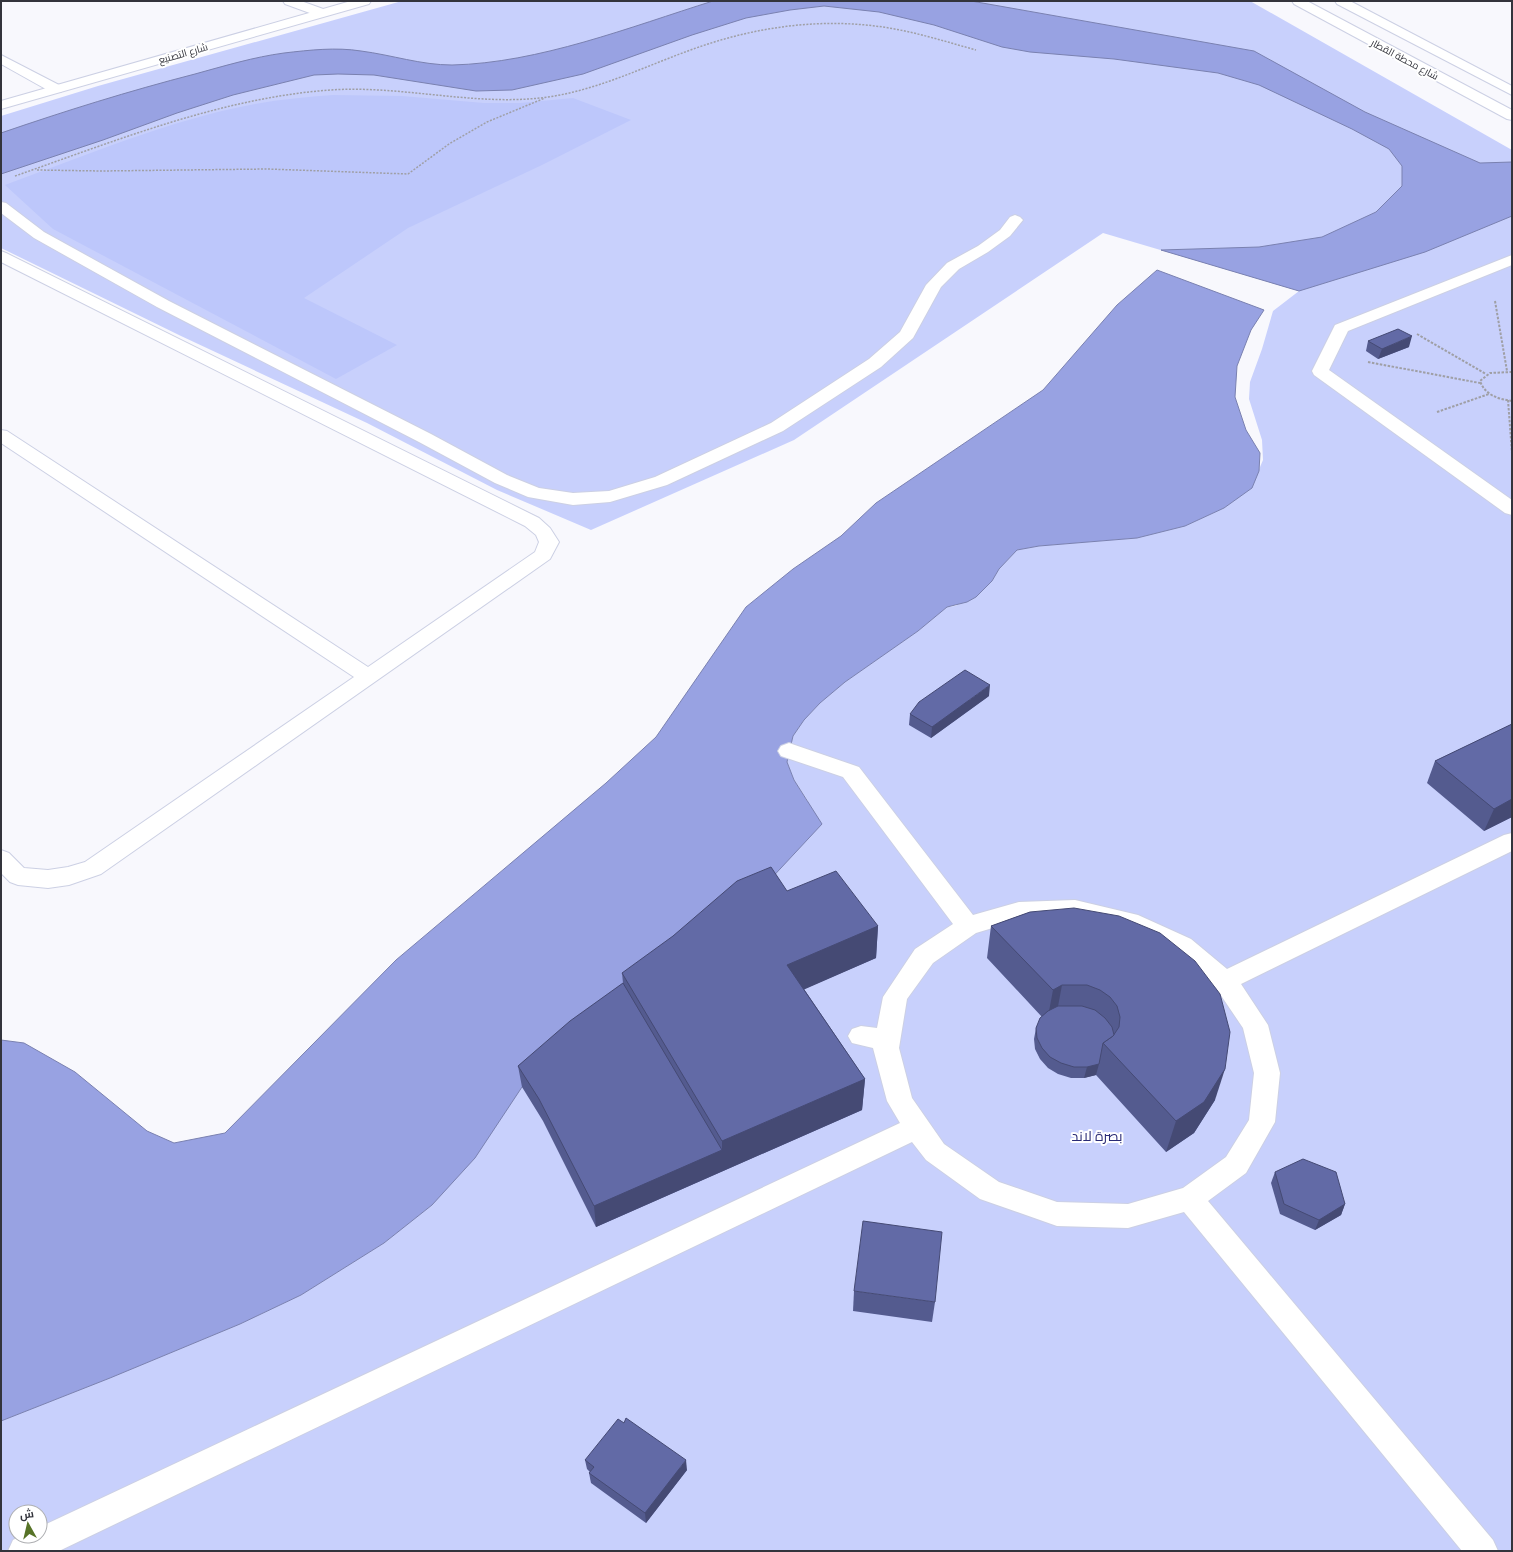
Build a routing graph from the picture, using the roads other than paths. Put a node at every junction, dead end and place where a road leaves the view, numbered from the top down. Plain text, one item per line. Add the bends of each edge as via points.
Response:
1 (289, 1) edge
2 (365, 1) edge
3 (1298, 1) edge
4 (1341, 1) edge
5 (322, 13) junction
6 (1, 58) edge
7 (56, 89) junction
8 (1512, 91) edge
9 (1, 106) edge
10 (1512, 116) edge
11 (1, 206) edge
12 (1015, 220) dead end
13 (1, 256) edge
14 (1512, 260) edge
15 (1, 435) edge
16 (1512, 509) edge
17 (369, 677) junction
18 (789, 751) dead end
19 (1512, 841) edge
20 (1, 859) edge
21 (968, 926) junction
22 (1225, 981) junction
23 (861, 1036) dead end
24 (888, 1040) junction
25 (917, 1127) junction
26 (1189, 1198) junction
27 (24, 1551) edge
28 (1482, 1551) edge

1 - 5 street
2 - 5 street, شارع التصنيع
3 - 10 street, شارع محطة القطار
4 - 8 street, شارع محطة القطار
5 - 7 street, شارع التصنيع
6 - 7 street
7 - 9 street, شارع التصنيع
11 - 12 street via 39,235 163,304 501,479 535,493 573,499 610,496 661,481 777,427 875,363 897,344 907,335 934,285 953,266 983,250 1005,233
13 - 17 street via 532,522 543,532 549,542 543,556
14 - 16 street via 1341,328 1320,371
15 - 17 street
17 - 20 street via 93,868 69,876 48,879 18,876
18 - 21 street via 851,772
19 - 22 street
21 - 22 street via 1019,911 1074,909 1130,921 1182,946
21 - 24 street via 924,956 895,998
22 - 26 street via 1255,1025 1267,1073 1262,1122 1236,1165
23 - 24 street
24 - 25 street via 886,1048 900,1102
25 - 26 street via 935,1152 990,1191 1057,1214 1128,1216
25 - 27 street
26 - 28 street

